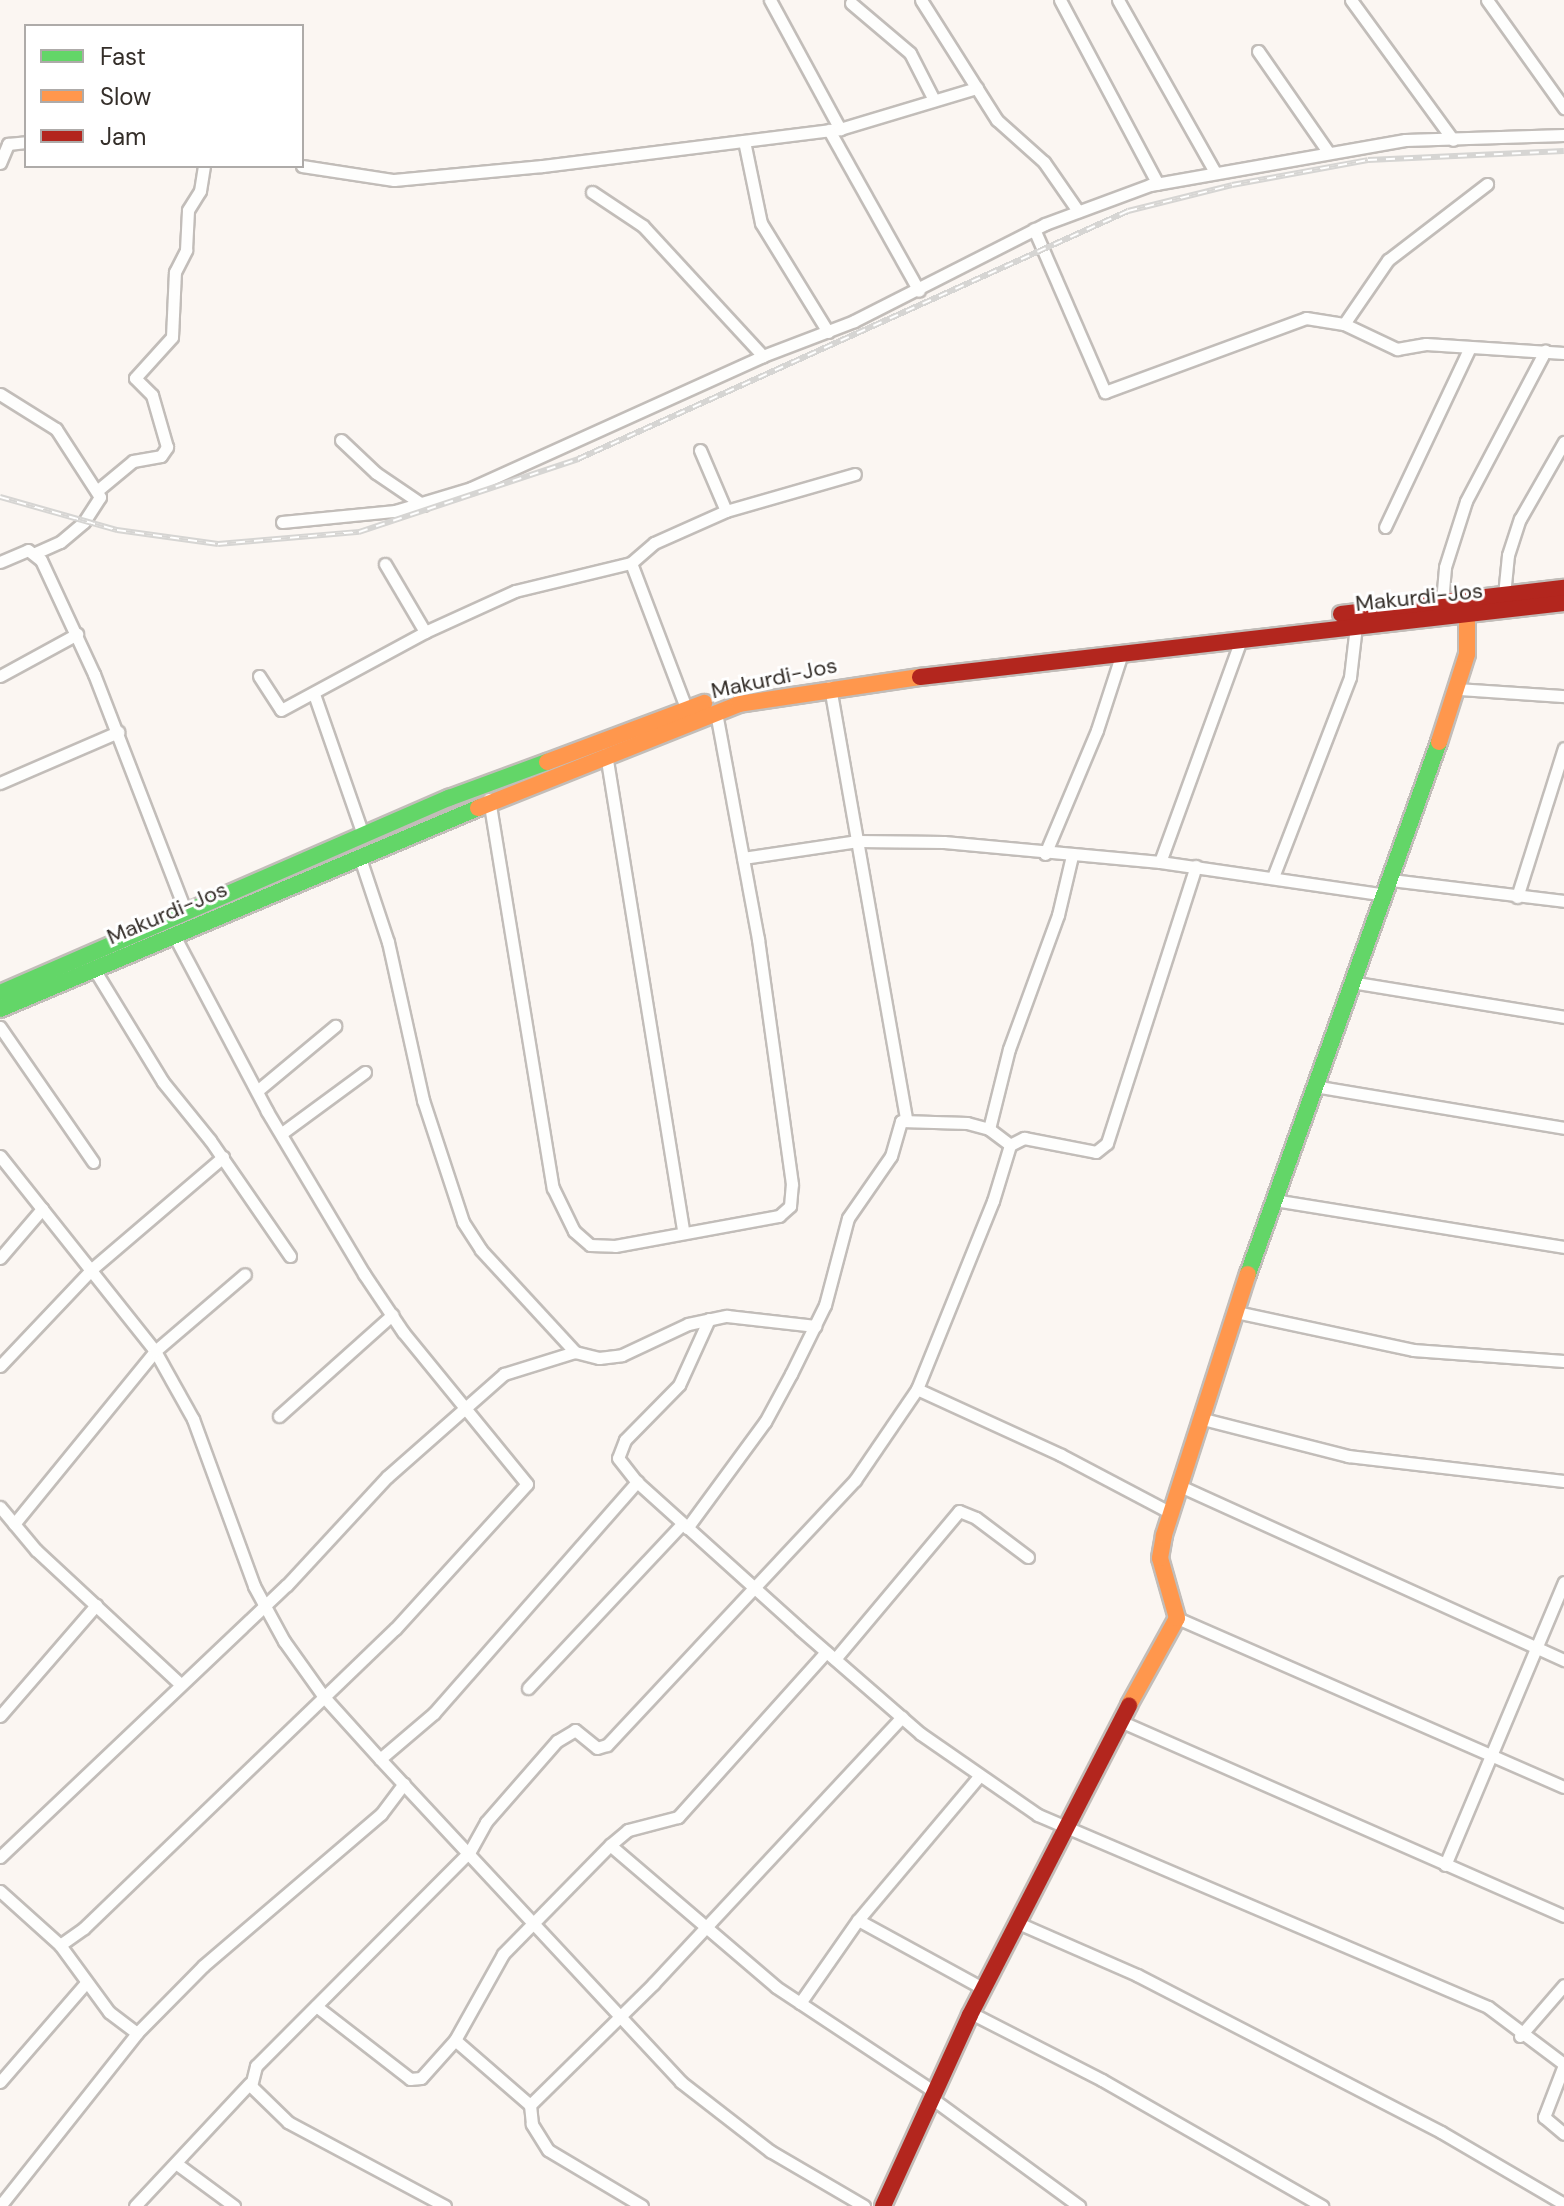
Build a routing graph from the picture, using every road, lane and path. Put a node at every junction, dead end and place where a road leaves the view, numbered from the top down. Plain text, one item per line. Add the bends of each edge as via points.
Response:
1 (770, 0) edge
2 (921, 0) edge
3 (1060, 0) edge
4 (1118, 0) edge
5 (1351, 0) edge
6 (1487, 0) edge
7 (851, 3) dead end
8 (1258, 51) dead end
9 (977, 88) junction
10 (934, 100) junction
11 (1564, 108) edge
12 (835, 130) junction
13 (1564, 135) edge
14 (1453, 140) junction
15 (744, 141) junction
16 (24, 142) edge
17 (1329, 153) junction
18 (0, 163) edge
19 (304, 166) edge
20 (204, 168) edge
21 (1215, 172) junction
22 (1158, 184) junction
23 (1487, 184) dead end
24 (592, 192) dead end
25 (1078, 211) junction
26 (1034, 229) junction
27 (919, 291) junction
28 (1344, 324) junction
29 (828, 332) junction
30 (1470, 347) junction
31 (1545, 351) junction
32 (1564, 353) edge
33 (763, 356) junction
34 (0, 394) edge
35 (341, 440) dead end
36 (1564, 442) edge
37 (700, 450) dead end
38 (855, 474) dead end
39 (98, 490) junction
40 (423, 505) junction
41 (726, 511) junction
42 (282, 522) dead end
43 (1385, 527) dead end
44 (35, 553) junction
45 (0, 562) edge
46 (631, 563) junction
47 (385, 564) dead end
48 (1564, 588) edge
49 (1504, 595) junction
50 (1442, 602) junction
51 (1564, 603) edge
52 (1467, 607) junction
53 (1356, 626) junction
54 (425, 632) junction
55 (77, 634) junction
56 (1241, 639) junction
57 (1122, 653) junction
58 (0, 676) edge
59 (259, 676) dead end
60 (830, 687) junction
61 (1458, 689) junction
62 (314, 694) junction
63 (1564, 696) edge
64 (686, 708) junction
65 (716, 712) junction
66 (118, 732) junction
67 (1564, 748) edge
68 (605, 753) junction
69 (0, 783) edge
70 (488, 793) junction
71 (363, 835) junction
72 (858, 841) junction
73 (1045, 854) junction
74 (359, 855) junction
75 (1072, 856) junction
76 (743, 858) junction
77 (1160, 862) junction
78 (1196, 866) junction
79 (1273, 877) junction
80 (1388, 887) junction
81 (1517, 897) junction
82 (1564, 901) edge
83 (186, 912) junction
84 (174, 935) junction
85 (94, 969) junction
86 (1351, 982) junction
87 (0, 993) edge
88 (0, 1009) edge
89 (1564, 1017) edge
90 (335, 1026) dead end
91 (0, 1027) edge
92 (365, 1072) dead end
93 (1314, 1086) junction
94 (257, 1091) junction
95 (906, 1119) junction
96 (1564, 1128) edge
97 (989, 1129) junction
98 (282, 1133) junction
99 (1010, 1145) junction
100 (0, 1156) edge
101 (223, 1157) junction
102 (93, 1162) dead end
103 (1274, 1200) junction
104 (42, 1209) junction
105 (683, 1231) junction
106 (1564, 1247) edge
107 (290, 1256) dead end
108 (0, 1258) edge
109 (93, 1268) junction
110 (245, 1274) dead end
111 (1236, 1312) junction
112 (392, 1315) junction
113 (709, 1319) junction
114 (688, 1324) junction
115 (815, 1326) junction
116 (699, 1342) junction
117 (155, 1351) junction
118 (575, 1352) junction
119 (1564, 1361) edge
120 (0, 1366) edge
121 (917, 1389) junction
122 (462, 1406) junction
123 (279, 1416) dead end
124 (1203, 1419) junction
125 (1564, 1481) edge
126 (637, 1482) junction
127 (1180, 1486) junction
128 (0, 1507) edge
129 (1171, 1513) junction
130 (14, 1524) junction
131 (685, 1526) junction
132 (1028, 1557) dead end
133 (753, 1587) junction
134 (1563, 1587) edge
135 (96, 1605) junction
136 (265, 1606) junction
137 (1177, 1618) junction
138 (1537, 1648) junction
139 (830, 1655) junction
140 (1564, 1660) edge
141 (180, 1684) junction
142 (528, 1688) dead end
143 (324, 1697) junction
144 (0, 1716) edge
145 (902, 1717) junction
146 (1120, 1721) junction
147 (1494, 1756) junction
148 (380, 1759) junction
149 (980, 1775) junction
150 (404, 1784) junction
151 (1564, 1787) edge
152 (1064, 1829) junction
153 (610, 1845) junction
154 (470, 1851) junction
155 (0, 1857) edge
156 (1445, 1865) junction
157 (0, 1891) edge
158 (1564, 1916) edge
159 (858, 1920) junction
160 (535, 1921) junction
161 (1018, 1923) junction
162 (707, 1928) junction
163 (60, 1945) junction
164 (85, 1984) junction
165 (1564, 1985) edge
166 (984, 1989) junction
167 (800, 2003) junction
168 (316, 2006) junction
169 (971, 2013) junction
170 (617, 2016) junction
171 (1538, 2020) junction
172 (137, 2033) junction
173 (1520, 2036) junction
174 (455, 2040) junction
175 (1540, 2050) junction
176 (1564, 2064) edge
177 (0, 2082) edge
178 (250, 2083) junction
179 (931, 2094) junction
180 (530, 2105) junction
181 (1564, 2134) edge
182 (177, 2164) junction
183 (1564, 2204) edge
184 (3, 2205) edge
185 (135, 2206) edge
186 (234, 2206) edge
187 (445, 2206) edge
188 (642, 2206) edge
189 (864, 2206) edge
190 (883, 2206) edge
191 (1079, 2206) edge
192 (1322, 2206) edge

1 - 12 street
2 - 9 street
3 - 22 street
4 - 21 street
5 - 14 street
6 - 11 street
7 - 10 street via 910,53
8 - 17 street
9 - 10 street
9 - 25 street via 997,120 1061,182
10 - 12 street
12 - 15 street
12 - 27 street
13 - 14 street
14 - 17 street via 1405,140
15 - 19 street via 394,180
15 - 29 street via 761,223
16 - 18 street via 8,144
17 - 21 street
20 - 39 street via 200,191 188,210 186,250 175,272 172,337 135,378 152,395 167,447 161,456 133,461
21 - 22 street
22 - 25 street
23 - 28 street via 1388,260
24 - 33 street via 643,226
25 - 26 street
26 - 27 street
26 - 28 street via 1105,392 1306,318
27 - 29 street
28 - 30 street via 1397,349 1426,344
29 - 33 street
30 - 31 street
30 - 43 street
31 - 32 street
31 - 50 street via 1466,501 1445,567
33 - 40 street via 517,470
34 - 39 street via 56,429
35 - 40 street via 376,473
36 - 49 street via 1520,519 1508,555
37 - 41 street
38 - 41 street
39 - 44 street via 99,505 84,522 60,542
40 - 42 street
41 - 46 street via 654,543
44 - 45 street
44 - 55 street
46 - 54 street via 515,591
46 - 64 street
47 - 54 street
48 - 49 main road, Makurdi-Jos
49 - 52 main road, Makurdi-Jos
50 - 52 main road, Makurdi-Jos
50 - 64 main road, Makurdi-Jos via 826,674
51 - 52 main road, Makurdi-Jos
52 - 53 main road, Makurdi-Jos
52 - 61 main road
53 - 56 main road, Makurdi-Jos
53 - 79 street via 1350,677
54 - 62 street
55 - 58 street
55 - 66 street
56 - 57 main road, Makurdi-Jos
56 - 77 street
57 - 60 main road, Makurdi-Jos
57 - 73 street via 1097,730
59 - 62 street via 279,709
60 - 65 main road, Makurdi-Jos
60 - 72 street
61 - 63 street
61 - 80 main road
62 - 71 street
64 - 70 main road, Makurdi-Jos
65 - 68 main road, Makurdi-Jos
65 - 76 street
66 - 69 street
66 - 83 street
67 - 81 street
68 - 70 main road, Makurdi-Jos
68 - 105 street
70 - 71 main road, Makurdi-Jos
70 - 74 main road, Makurdi-Jos
70 - 105 street via 553,1188 574,1231 590,1245 615,1246
71 - 83 main road, Makurdi-Jos
72 - 73 street via 944,842
72 - 76 street
72 - 95 street
73 - 75 street
74 - 84 main road, Makurdi-Jos
74 - 118 street via 388,942 423,1100 463,1222 481,1250
75 - 77 street
75 - 97 street via 1058,915 1009,1049
76 - 105 street via 793,1197 779,1216
77 - 78 street
78 - 79 street
78 - 99 street via 1107,1143 1096,1152 1024,1138
79 - 80 street
80 - 81 street
80 - 86 main road
81 - 82 street
83 - 87 main road, Makurdi-Jos
84 - 85 main road, Makurdi-Jos
84 - 94 street
85 - 88 main road, Makurdi-Jos
85 - 101 street via 163,1082
86 - 89 street
86 - 93 main road
90 - 94 street
91 - 102 street
92 - 98 street
93 - 96 street
93 - 103 main road
94 - 98 street
95 - 97 street
95 - 115 street via 898,1125 891,1156 848,1218
97 - 99 street
98 - 112 street
99 - 121 street via 993,1201
100 - 104 street
101 - 107 street
101 - 109 street
103 - 106 street
103 - 111 main road
104 - 108 street
104 - 109 street
109 - 117 street
109 - 120 street
110 - 117 street
111 - 119 street via 1413,1350
111 - 124 main road
112 - 122 street
112 - 123 street
113 - 114 street
113 - 115 street via 727,1316
113 - 116 street
114 - 116 street
114 - 118 street via 622,1355 599,1358
115 - 131 street via 765,1422
116 - 126 street via 692,1366 669,1399 620,1447 621,1464
117 - 130 street
117 - 136 street via 193,1419
118 - 122 street via 504,1374
121 - 129 street
121 - 133 street via 848,1489
122 - 136 street
122 - 143 street via 527,1484 461,1560
124 - 125 street via 1348,1456
124 - 127 main road
126 - 131 street
126 - 148 street via 434,1713
127 - 129 main road
127 - 138 street
128 - 130 street
129 - 137 main road via 1160,1558
130 - 135 street
131 - 133 street
131 - 142 street
132 - 139 street via 959,1511
133 - 139 street
133 - 154 street via 607,1745 597,1748 575,1730 557,1741 486,1822
134 - 138 street
135 - 141 street
135 - 144 street
136 - 141 street
136 - 143 street
137 - 146 main road
137 - 147 street
138 - 140 street
138 - 147 street
139 - 145 street
139 - 153 street via 678,1817 628,1830
141 - 155 street
143 - 148 street
143 - 163 street via 169,1852
145 - 149 street
145 - 162 street
146 - 152 main road
146 - 156 street
147 - 151 street
147 - 156 street
148 - 150 street
149 - 152 street
149 - 159 street
150 - 154 street
150 - 172 street via 381,1814 203,1966
152 - 161 main road
152 - 173 street via 1488,2007
153 - 160 street
153 - 162 street
154 - 160 street
154 - 168 street
156 - 158 street
157 - 163 street
159 - 166 street
159 - 167 street
160 - 170 street
160 - 174 street via 503,1954
161 - 166 main road
161 - 183 street via 1137,1975 1441,2132
162 - 167 street
162 - 170 street
163 - 164 street
164 - 172 street
164 - 177 street
165 - 171 street
166 - 169 main road
167 - 179 street
168 - 174 street via 411,2079 425,2075
168 - 178 street via 258,2063
169 - 179 main road
169 - 192 street via 1102,2080
170 - 180 street
170 - 189 street via 717,2112
171 - 173 street
171 - 175 street
172 - 184 street
173 - 175 street
174 - 180 street
175 - 176 street
176 - 181 street via 1544,2117
178 - 182 street
178 - 187 street via 308,2135
179 - 190 main road
179 - 191 street
180 - 188 street via 532,2124 548,2150
182 - 185 street
182 - 186 street

